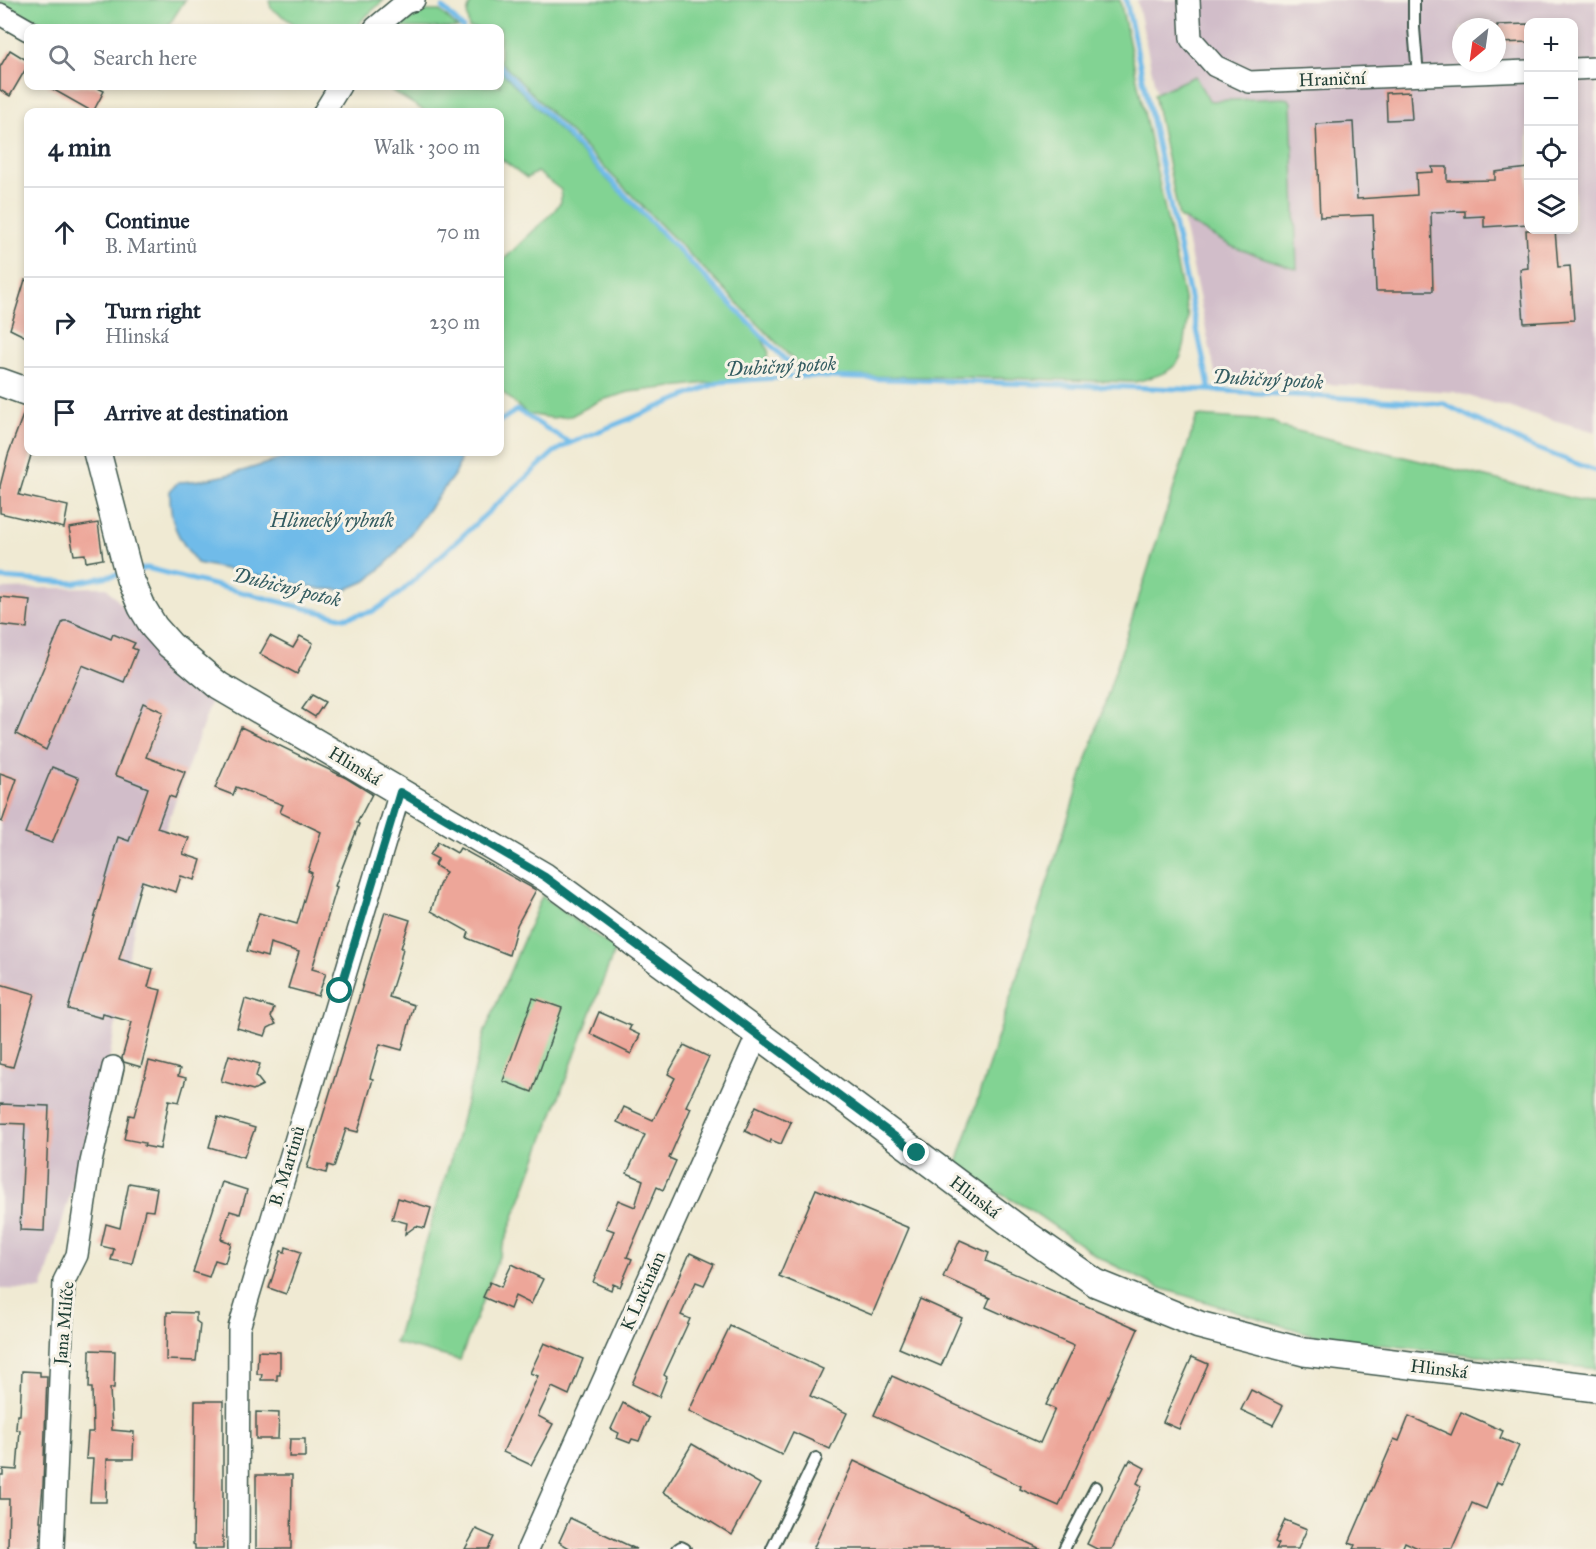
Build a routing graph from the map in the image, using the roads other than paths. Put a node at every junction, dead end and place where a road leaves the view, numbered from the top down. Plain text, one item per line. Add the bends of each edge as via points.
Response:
1 (414, 0) edge
2 (1189, 0) edge
3 (1414, 0) edge
4 (0, 14) edge
5 (380, 24) edge
6 (24, 28) edge
7 (1596, 68) edge
8 (1578, 69) edge
9 (1524, 71) edge
10 (1418, 76) junction
11 (338, 90) edge
12 (326, 108) edge
13 (0, 382) edge
14 (24, 391) edge
15 (98, 456) edge
16 (400, 792) junction
17 (758, 1034) junction
18 (113, 1067) dead end
19 (1596, 1388) edge
20 (816, 1458) dead end
21 (1096, 1487) dead end
22 (53, 1549) edge
23 (238, 1549) edge
24 (528, 1549) edge
25 (678, 1549) edge
26 (685, 1549) edge
27 (772, 1549) edge
28 (1064, 1549) edge

1 - 5 street
2 - 10 street, Hraniční via 1191,39 1215,66 1249,82
3 - 10 lane
4 - 6 street
7 - 8 street
9 - 10 street, Hraniční
11 - 12 street
13 - 14 street
15 - 16 street, Hlinská via 128,571 142,607 170,645 219,686
16 - 17 street, Hlinská via 545,877
16 - 23 street, B. Martinů via 239,1328
17 - 19 street, Hlinská via 1096,1283 1198,1325 1304,1352
17 - 24 street, K Lučinám
18 - 22 street, Jana Milíče via 90,1162 77,1255 64,1281
20 - 27 lane
21 - 28 lane
25 - 26 lane

